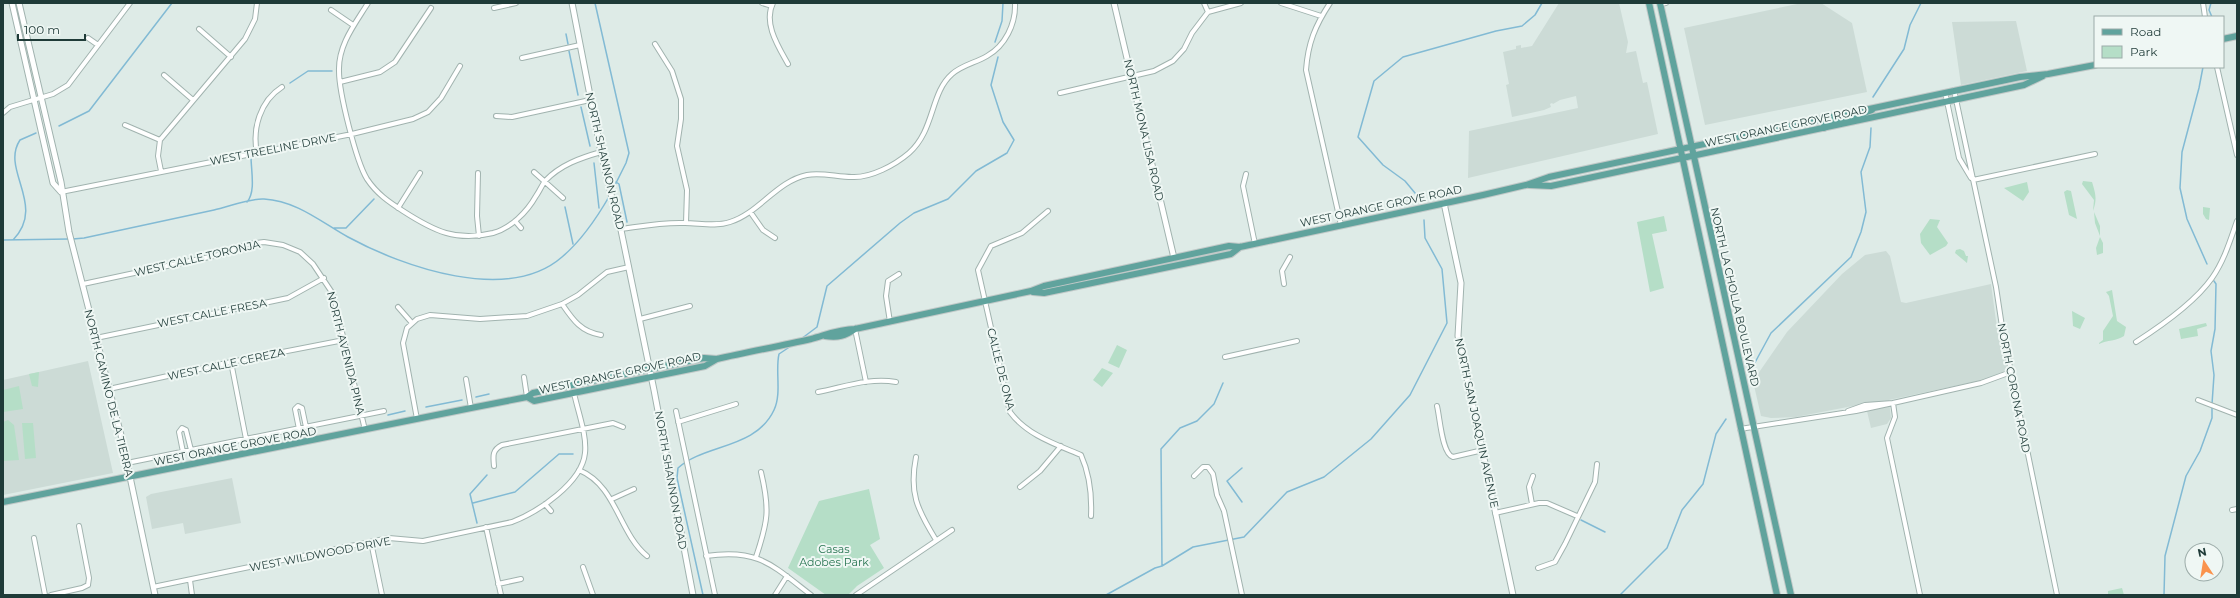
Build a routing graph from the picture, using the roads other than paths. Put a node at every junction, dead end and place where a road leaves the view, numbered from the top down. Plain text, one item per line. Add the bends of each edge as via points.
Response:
1 (12, 3) edge
2 (19, 3) edge
3 (130, 3) edge
4 (257, 3) edge
5 (368, 3) edge
6 (516, 3) edge
7 (572, 3) edge
8 (762, 3) edge
9 (1015, 3) edge
10 (1114, 3) edge
11 (1204, 3) edge
12 (1241, 3) edge
13 (1281, 3) edge
14 (1330, 3) edge
15 (1649, 3) edge
16 (1662, 3) edge
17 (2203, 3) edge
18 (772, 4) edge
19 (432, 8) dead end
20 (494, 8) dead end
21 (331, 10) dead end
22 (1208, 12) junction
23 (1322, 16) junction
24 (2205, 16) edge
25 (354, 25) junction
26 (199, 30) dead end
27 (2237, 36) edge
28 (88, 38) dead end
29 (2224, 39) edge
30 (655, 44) dead end
31 (98, 45) junction
32 (580, 45) junction
33 (230, 56) junction
34 (522, 58) dead end
35 (788, 64) dead end
36 (2094, 65) edge
37 (460, 66) dead end
38 (2217, 68) edge
39 (2048, 74) junction
40 (164, 75) dead end
41 (1131, 75) junction
42 (340, 82) junction
43 (282, 87) dead end
44 (1954, 90) junction
45 (1945, 92) junction
46 (1060, 93) dead end
47 (37, 98) junction
48 (1956, 99) junction
49 (193, 100) junction
50 (590, 100) junction
51 (1947, 101) junction
52 (1879, 106) junction
53 (3, 113) edge
54 (496, 116) dead end
55 (125, 125) dead end
56 (1824, 128) junction
57 (352, 134) junction
58 (160, 140) junction
59 (1692, 145) junction
60 (1680, 148) junction
61 (601, 152) junction
62 (257, 153) junction
63 (2096, 154) dead end
64 (2237, 154) edge
65 (1694, 156) junction
66 (1683, 159) junction
67 (161, 171) junction
68 (534, 172) dead end
69 (420, 173) dead end
70 (478, 173) dead end
71 (1246, 174) dead end
72 (1973, 180) junction
73 (545, 181) junction
74 (1526, 185) junction
75 (61, 192) junction
76 (563, 198) dead end
77 (1444, 204) junction
78 (398, 208) junction
79 (1048, 211) dead end
80 (751, 213) junction
81 (515, 221) junction
82 (2237, 221) edge
83 (686, 223) junction
84 (1341, 225) junction
85 (521, 228) dead end
86 (622, 229) junction
87 (479, 236) junction
88 (775, 238) dead end
89 (1255, 244) junction
90 (1240, 247) junction
91 (1174, 258) junction
92 (1290, 258) dead end
93 (630, 266) junction
94 (899, 274) dead end
95 (324, 278) junction
96 (83, 284) junction
97 (1284, 284) dead end
98 (1031, 291) junction
99 (986, 301) junction
100 (562, 304) junction
101 (690, 306) dead end
102 (398, 307) dead end
103 (640, 319) junction
104 (890, 322) junction
105 (412, 323) junction
106 (855, 329) junction
107 (601, 335) dead end
108 (96, 338) junction
109 (344, 340) junction
110 (1297, 341) dead end
111 (2136, 342) dead end
112 (1225, 357) dead end
113 (717, 359) junction
114 (230, 362) junction
115 (650, 370) junction
116 (2011, 372) junction
117 (524, 377) dead end
118 (651, 378) junction
119 (466, 379) dead end
120 (866, 382) junction
121 (896, 382) dead end
122 (109, 389) junction
123 (818, 392) dead end
124 (574, 393) junction
125 (528, 396) junction
126 (2198, 400) dead end
127 (1893, 403) junction
128 (736, 404) dead end
129 (1438, 406) dead end
130 (471, 408) junction
131 (384, 411) dead end
132 (676, 411) dead end
133 (2237, 415) edge
134 (362, 416) junction
135 (417, 419) junction
136 (678, 422) junction
137 (306, 427) junction
138 (623, 427) dead end
139 (1754, 427) junction
140 (299, 428) junction
141 (582, 429) junction
142 (365, 430) junction
143 (1740, 430) junction
144 (246, 439) junction
145 (1061, 446) junction
146 (191, 450) junction
147 (1483, 450) junction
148 (183, 452) junction
149 (916, 457) dead end
150 (127, 463) junction
151 (1597, 464) dead end
152 (494, 466) dead end
153 (579, 470) junction
154 (761, 472) dead end
155 (1194, 476) dead end
156 (1533, 476) dead end
157 (130, 477) junction
158 (1020, 487) dead end
159 (634, 489) dead end
160 (612, 499) junction
161 (3, 502) edge
162 (545, 504) junction
163 (1532, 504) junction
164 (551, 511) dead end
165 (1496, 513) junction
166 (1092, 516) dead end
167 (1577, 516) junction
168 (78, 526) dead end
169 (486, 527) junction
170 (952, 530) dead end
171 (34, 538) dead end
172 (936, 540) junction
173 (371, 542) junction
174 (647, 556) dead end
175 (706, 556) junction
176 (756, 557) junction
177 (583, 567) dead end
178 (1538, 568) dead end
179 (787, 576) junction
180 (522, 579) dead end
181 (190, 580) junction
182 (498, 584) junction
183 (88, 585) junction
184 (153, 587) junction
185 (92, 588) dead end
186 (45, 595) edge
187 (51, 595) edge
188 (155, 595) edge
189 (192, 595) edge
190 (382, 595) edge
191 (500, 595) edge
192 (593, 595) edge
193 (693, 595) edge
194 (715, 595) edge
195 (775, 595) edge
196 (810, 595) edge
197 (856, 595) edge
198 (1242, 595) edge
199 (1513, 595) edge
200 (1777, 595) edge
201 (1791, 595) edge
202 (1920, 595) edge
203 (2057, 595) edge

1 - 47 street, NORTH CAMINO DE LA TIERRA
2 - 47 street, NORTH CAMINO DE LA TIERRA
3 - 31 street
4 - 33 street via 252,28
5 - 25 street
6 - 20 street
7 - 32 street, NORTH SHANNON ROAD
8 - 18 street
9 - 80 street via 1012,24 1002,43 986,57 964,65 951,75 941,88 922,139 900,161 883,170 854,178 806,175 779,189
10 - 41 street, NORTH MONA LISA ROAD
11 - 22 street
12 - 22 street
13 - 23 street
14 - 23 street
15 - 60 main road, NORTH LA CHOLLA BOULEVARD
16 - 59 main road, NORTH LA CHOLLA BOULEVARD
17 - 24 street
18 - 35 street via 769,18 774,38
19 - 42 street via 395,62 380,72
21 - 25 street
22 - 41 street via 1173,61 1154,71
23 - 84 street via 1308,46 1306,70
25 - 42 street via 341,55
26 - 33 street
27 - 29 main road
28 - 31 street
30 - 83 street via 672,71 681,99 677,146 687,190
31 - 47 street via 68,85 53,94
32 - 34 street
32 - 50 street, NORTH SHANNON ROAD
33 - 49 street
36 - 39 main road, WEST ORANGE GROVE ROAD
37 - 57 street, WEST TREELINE DRIVE via 441,98 428,112 413,119
38 - 64 street
39 - 44 main road, WEST ORANGE GROVE ROAD
39 - 48 main road, WEST ORANGE GROVE ROAD via 2024,85
40 - 49 street
41 - 46 street
41 - 91 street, NORTH MONA LISA ROAD
42 - 57 street
43 - 62 street via 274,92 261,112 256,126
44 - 45 main road, WEST ORANGE GROVE ROAD
44 - 48 street, NORTH CORONA ROAD
45 - 51 street, NORTH CORONA ROAD
45 - 52 main road, WEST ORANGE GROVE ROAD
47 - 53 street via 10,107
47 - 75 street, NORTH CAMINO DE LA TIERRA
47 - 75 street, NORTH CAMINO DE LA TIERRA via 53,183
48 - 51 main road, WEST ORANGE GROVE ROAD
48 - 72 street, NORTH CORONA ROAD
49 - 58 street
50 - 54 street via 512,117
50 - 61 street, NORTH SHANNON ROAD
51 - 56 main road, WEST ORANGE GROVE ROAD
51 - 72 street, NORTH CORONA ROAD via 1959,158
52 - 56 main road via 1859,115 1827,122
52 - 59 main road, WEST ORANGE GROVE ROAD
55 - 58 street
56 - 65 main road, WEST ORANGE GROVE ROAD
57 - 62 street, WEST TREELINE DRIVE
57 - 78 street via 366,178 375,190
58 - 67 street via 158,156
59 - 60 main road, WEST ORANGE GROVE ROAD
59 - 65 main road, NORTH LA CHOLLA BOULEVARD
60 - 66 main road, NORTH LA CHOLLA BOULEVARD
60 - 74 main road, WEST ORANGE GROVE ROAD via 1549,177
61 - 73 street via 582,157 562,167
61 - 86 street, NORTH SHANNON ROAD
62 - 67 street, WEST TREELINE DRIVE
63 - 72 street
65 - 66 main road, WEST ORANGE GROVE ROAD
65 - 139 main road, NORTH LA CHOLLA BOULEVARD
66 - 74 main road, WEST ORANGE GROVE ROAD via 1551,186
66 - 143 main road, NORTH LA CHOLLA BOULEVARD
67 - 75 street, WEST TREELINE DRIVE
68 - 73 street
69 - 78 street
70 - 87 street
71 - 89 street via 1243,186
72 - 116 street, NORTH CORONA ROAD
73 - 76 street
73 - 81 street via 535,198
74 - 77 main road, WEST ORANGE GROVE ROAD
75 - 96 street, NORTH CAMINO DE LA TIERRA
77 - 84 main road, WEST ORANGE GROVE ROAD
77 - 147 street, NORTH SAN JOAQUIN AVENUE via 1461,283 1458,336
78 - 87 street via 443,233 463,237
79 - 99 street, CALLE DE ONA via 1022,233 990,246 978,270
80 - 83 street via 729,223
80 - 88 street via 763,230
81 - 85 street
81 - 87 street via 496,232
82 - 111 street via 2227,250 2211,279 2161,325
83 - 86 street via 650,224
84 - 89 main road, WEST ORANGE GROVE ROAD
86 - 93 street, NORTH SHANNON ROAD
89 - 90 main road, WEST ORANGE GROVE ROAD
90 - 91 main road, WEST ORANGE GROVE ROAD via 1229,246
90 - 98 main road, WEST ORANGE GROVE ROAD via 1231,254 1130,276 1044,294
91 - 98 main road, WEST ORANGE GROVE ROAD
92 - 97 street via 1282,271
93 - 100 street via 603,274 578,295
93 - 103 street, NORTH SHANNON ROAD
94 - 104 street via 888,281 886,296
95 - 96 street, WEST CALLE TORONJA via 300,252 283,245 264,242 248,244 223,254
95 - 108 street, WEST CALLE FRESA via 288,298
95 - 109 street, NORTH AVENIDA PINA via 333,294
96 - 108 street, NORTH CAMINO DE LA TIERRA
98 - 99 main road, WEST ORANGE GROVE ROAD
99 - 104 main road, WEST ORANGE GROVE ROAD
99 - 145 street, CALLE DE ONA via 1010,412 1018,423 1033,434
100 - 105 street via 540,313 516,318 430,315
100 - 107 street via 575,324 590,333
101 - 103 street
102 - 105 street
103 - 115 street, NORTH SHANNON ROAD
104 - 106 main road, WEST ORANGE GROVE ROAD
105 - 135 street via 405,333 403,344
106 - 113 main road, WEST ORANGE GROVE ROAD via 835,338 825,336
106 - 120 street
108 - 122 street, NORTH CAMINO DE LA TIERRA
109 - 114 street, WEST CALLE CEREZA
109 - 134 street, NORTH AVENIDA PINA
110 - 112 street
113 - 115 main road, WEST ORANGE GROVE ROAD via 704,358
113 - 118 main road, WEST ORANGE GROVE ROAD via 705,366
114 - 122 street, WEST CALLE CEREZA
114 - 144 street
115 - 118 street, NORTH SHANNON ROAD
115 - 125 main road, WEST ORANGE GROVE ROAD via 532,393
116 - 127 street via 1981,383
116 - 203 street, NORTH CORONA ROAD
117 - 125 street
118 - 124 main road, WEST ORANGE GROVE ROAD
118 - 193 street, NORTH SHANNON ROAD
119 - 130 street
120 - 121 street
120 - 123 street
122 - 150 street, NORTH CAMINO DE LA TIERRA
124 - 125 main road, WEST ORANGE GROVE ROAD via 534,401
124 - 141 street, WEST WILDWOOD DRIVE
125 - 130 main road, WEST ORANGE GROVE ROAD
126 - 133 street
127 - 139 street
127 - 202 street via 1895,417 1887,438
128 - 136 street
129 - 147 street via 1446,450 1450,456 1454,458
130 - 135 main road, WEST ORANGE GROVE ROAD
131 - 134 street, WEST ORANGE GROVE ROAD
132 - 136 street, NORTH SHANNON ROAD
134 - 137 street, WEST ORANGE GROVE ROAD
134 - 142 street, NORTH AVENIDA PINA
135 - 142 main road, WEST ORANGE GROVE ROAD
136 - 175 street, NORTH SHANNON ROAD
137 - 140 street, WEST ORANGE GROVE ROAD
137 - 140 street, WEST ORANGE GROVE ROAD via 302,408 298,406 295,409
138 - 141 street via 613,423
139 - 143 street
139 - 201 main road, NORTH LA CHOLLA BOULEVARD
140 - 144 street, WEST ORANGE GROVE ROAD
141 - 152 street via 502,445 493,455
141 - 153 street, WEST WILDWOOD DRIVE via 586,452
142 - 157 main road, WEST ORANGE GROVE ROAD
143 - 200 main road, NORTH LA CHOLLA BOULEVARD
144 - 146 street, WEST ORANGE GROVE ROAD
145 - 158 street via 1040,471
145 - 166 street, CALLE DE ONA via 1081,455 1084,461 1092,495
146 - 148 street, WEST ORANGE GROVE ROAD
146 - 148 street, WEST ORANGE GROVE ROAD via 186,430 182,428 179,432
147 - 165 street, NORTH SAN JOAQUIN AVENUE
148 - 150 street, WEST ORANGE GROVE ROAD
149 - 172 street via 912,476 919,514
150 - 157 street, NORTH CAMINO DE LA TIERRA
151 - 167 street via 1595,482
153 - 160 street via 598,480
153 - 162 street, WEST WILDWOOD DRIVE via 572,480
154 - 176 street via 768,517
155 - 198 street via 1203,467 1208,467 1212,472 1217,496 1224,511
156 - 163 street via 1529,487
157 - 161 main road, WEST ORANGE GROVE ROAD
157 - 184 street, NORTH CAMINO DE LA TIERRA
159 - 160 street
160 - 174 street via 637,547
162 - 164 street
162 - 169 street, WEST WILDWOOD DRIVE via 526,517
163 - 165 street
163 - 167 street via 1551,504
165 - 199 street, NORTH SAN JOAQUIN AVENUE
167 - 178 street via 1555,562
168 - 183 street via 89,578
169 - 173 street, WEST WILDWOOD DRIVE via 423,541 389,538
169 - 182 street
170 - 172 street
171 - 186 street
172 - 197 street
173 - 181 street, WEST WILDWOOD DRIVE
173 - 190 street
175 - 176 street via 735,553
175 - 194 street, NORTH SHANNON ROAD
176 - 179 street
177 - 192 street
179 - 195 street
179 - 196 street
180 - 182 street
181 - 184 street, WEST WILDWOOD DRIVE
181 - 189 street
182 - 191 street
183 - 185 street
183 - 187 street
184 - 188 street, NORTH CAMINO DE LA TIERRA

